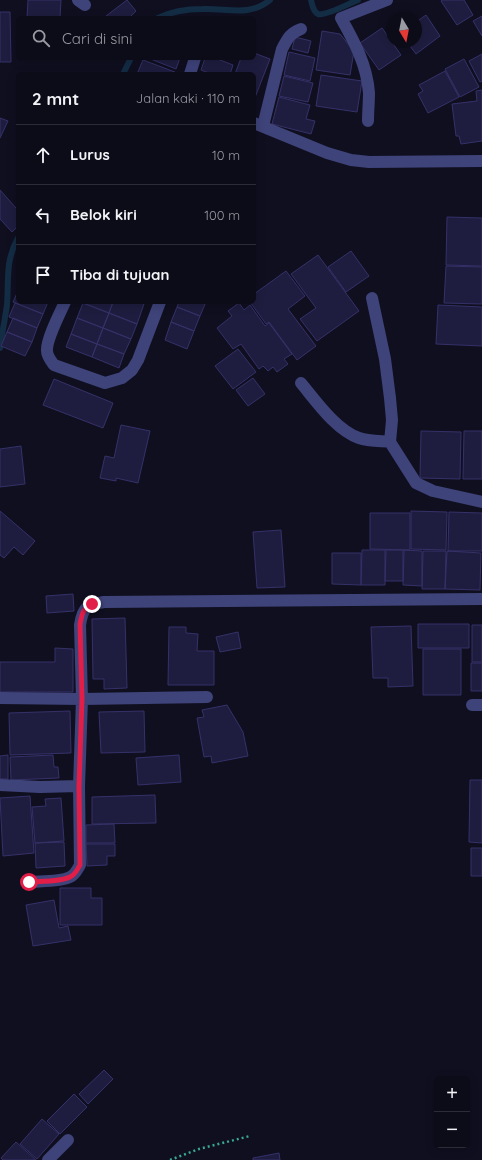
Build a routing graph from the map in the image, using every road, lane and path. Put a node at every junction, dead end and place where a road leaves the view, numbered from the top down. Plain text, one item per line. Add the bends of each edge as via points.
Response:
1 (387, 0) edge
2 (301, 29) dead end
3 (194, 60) edge
4 (191, 72) edge
5 (368, 121) dead end
6 (259, 124) edge
7 (482, 160) edge
8 (372, 298) dead end
9 (64, 304) edge
10 (159, 304) edge
11 (301, 383) dead end
12 (390, 442) junction
13 (482, 502) edge
14 (482, 599) edge
15 (207, 697) dead end
16 (0, 698) edge
17 (82, 699) junction
18 (0, 785) edge
19 (79, 786) junction
20 (29, 882) dead end
21 (250, 1136) dead end
22 (68, 1140) dead end
23 (48, 1160) edge
24 (170, 1160) edge

1 - 5 street via 341,18 358,47 366,72 369,93
2 - 6 street via 287,38 282,49
3 - 4 street
6 - 7 street via 327,153 351,160
8 - 12 street via 390,398
9 - 10 street via 48,342 47,351 50,359 54,365 105,383 122,378 132,370
11 - 12 street via 347,432 359,438
12 - 13 street via 416,483 433,491
14 - 17 street via 92,604 86,607 80,624
15 - 17 street
16 - 17 street
17 - 19 street
18 - 19 street
19 - 20 street via 80,865 76,873 63,880
21 - 24 path via 199,1149
22 - 23 street

